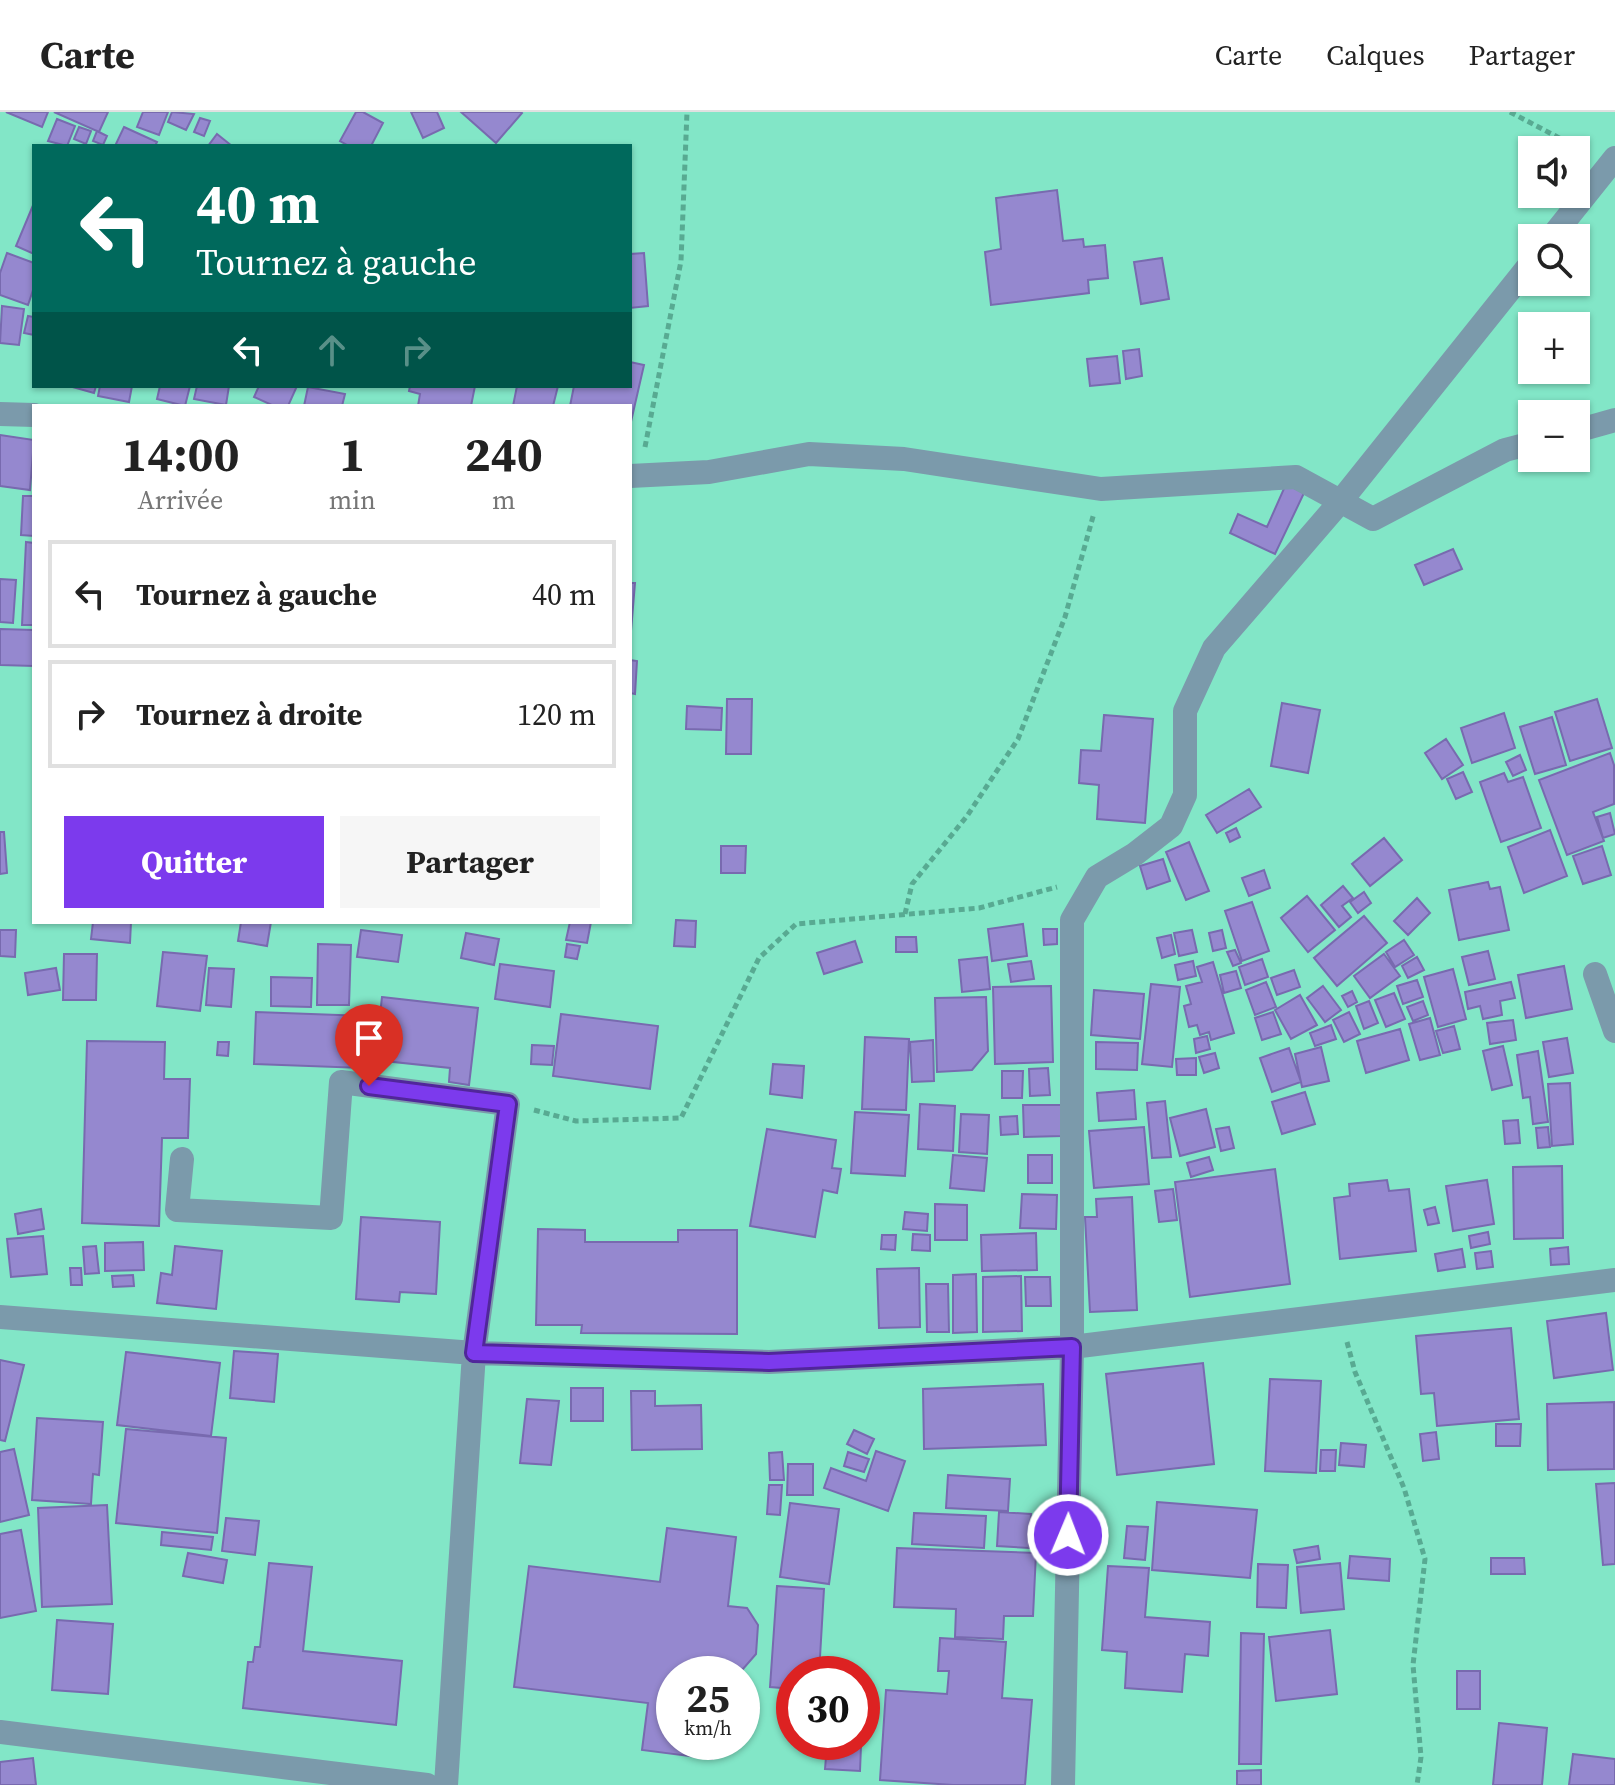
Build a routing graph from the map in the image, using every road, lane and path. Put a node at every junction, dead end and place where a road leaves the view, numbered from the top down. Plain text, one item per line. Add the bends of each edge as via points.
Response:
1 (687, 112) edge
2 (1510, 112) edge
3 (1613, 161) edge
4 (1562, 224) edge
5 (1518, 280) edge
6 (0, 414) edge
7 (32, 415) edge
8 (1615, 420) edge
9 (1590, 427) edge
10 (1518, 447) edge
11 (635, 476) edge
12 (1101, 489) junction
13 (1340, 502) junction
14 (1097, 877) junction
15 (905, 914) junction
16 (1595, 974) dead end
17 (1615, 1031) edge
18 (508, 1104) junction
19 (182, 1159) dead end
20 (1615, 1280) edge
21 (1340, 1314) junction
22 (0, 1317) edge
23 (1072, 1347) junction
24 (474, 1353) junction
25 (0, 1732) edge
26 (427, 1785) edge
27 (446, 1785) edge
28 (1063, 1785) edge
29 (1417, 1785) edge

1 - 11 path via 681,261
2 - 3 path
3 - 4 street
5 - 13 street
6 - 7 street
8 - 9 street
10 - 13 street via 1373,519
11 - 12 street via 709,472 809,454 904,459
12 - 13 street via 1296,477
12 - 15 path via 1065,617 1018,739 967,816 912,884
13 - 14 street via 1214,648 1185,711 1185,795 1171,826
14 - 15 path via 979,908
14 - 23 street via 1072,920
15 - 18 path via 796,924 759,958 681,1118 576,1121
16 - 17 street
18 - 19 street via 341,1082 331,1218 177,1210
18 - 24 street
20 - 21 street
21 - 23 street
21 - 29 path via 1355,1372 1404,1488 1425,1559 1413,1665 1421,1757
22 - 24 street
23 - 24 street via 769,1362
23 - 28 street
24 - 27 street
25 - 26 street

